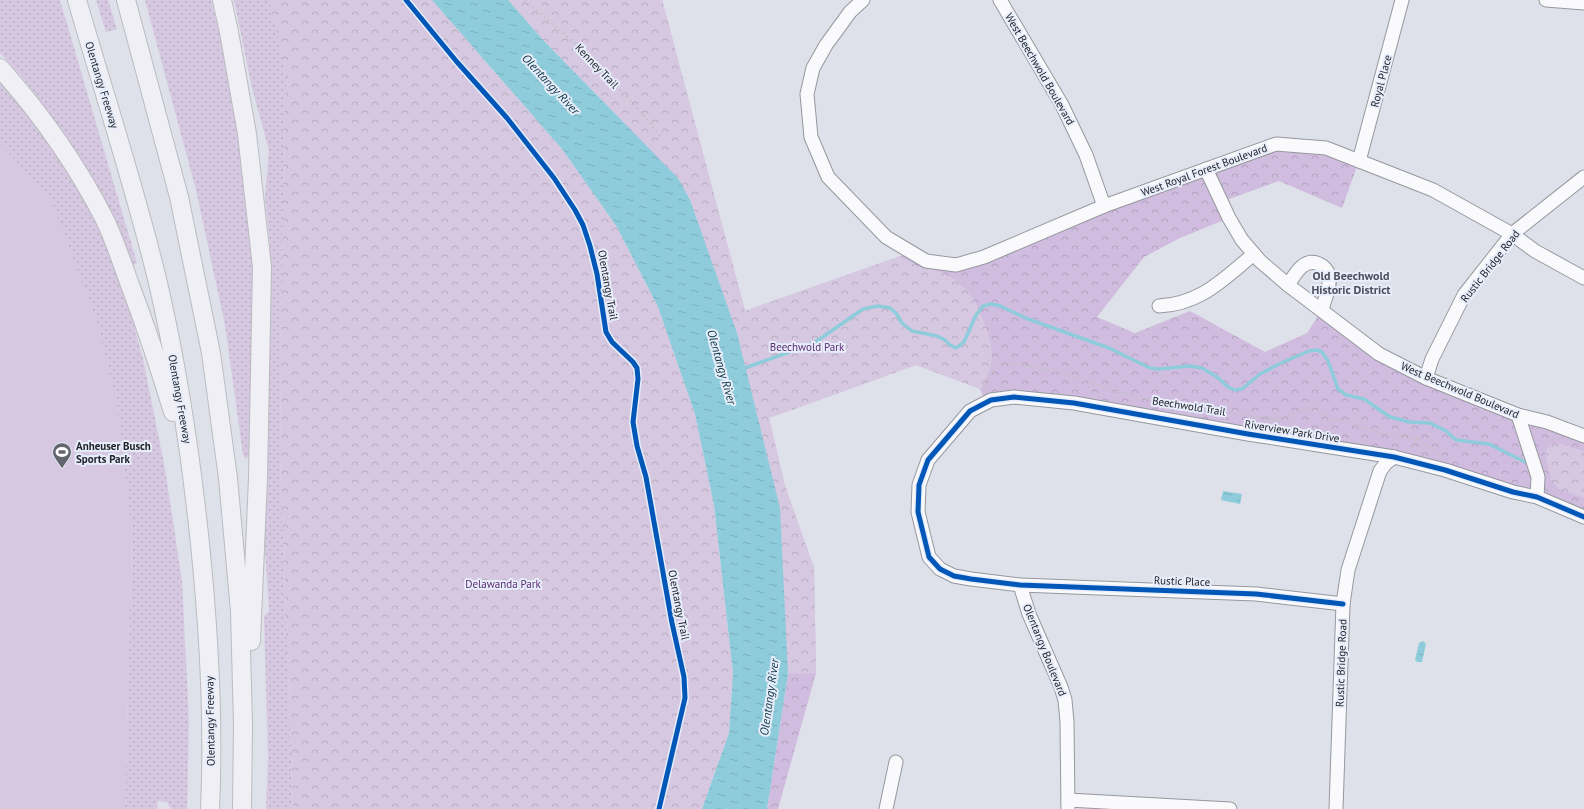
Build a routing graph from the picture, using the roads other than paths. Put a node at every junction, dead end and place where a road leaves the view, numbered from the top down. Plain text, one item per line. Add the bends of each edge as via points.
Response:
1 (77, 0) edge
2 (126, 0) edge
3 (222, 0) edge
4 (863, 0) edge
5 (1000, 0) edge
6 (1402, 0) edge
7 (1546, 0) edge
8 (1584, 4) edge
9 (0, 68) edge
10 (1359, 161) junction
11 (1206, 169) junction
12 (1584, 177) edge
13 (1104, 206) junction
14 (1512, 234) junction
15 (1254, 254) junction
16 (1584, 278) edge
17 (1288, 285) junction
18 (1159, 306) dead end
19 (1322, 310) junction
20 (1426, 378) junction
21 (1518, 415) junction
22 (1584, 436) edge
23 (1394, 457) junction
24 (194, 481) junction
25 (1537, 497) junction
26 (1584, 517) edge
27 (1020, 585) junction
28 (1343, 604) junction
29 (243, 725) junction
30 (896, 762) dead end
31 (1068, 805) edge
32 (210, 809) edge
33 (242, 809) edge
34 (886, 809) edge
35 (1230, 809) edge
36 (1336, 809) edge

1 - 24 highway, Olentangy Freeway via 158,283
2 - 29 highway via 179,196 211,353 229,486 240,612
3 - 29 highway via 247,134 262,266 258,478 253,598
4 - 13 street, West Royal Forest Boulevard via 850,12 813,68 807,94 811,137 828,177 886,237 926,261 956,265 984,256
5 - 13 street, West Beechwold Boulevard via 1062,104 1086,155
6 - 10 street, Royal Place
7 - 8 street
9 - 24 highway via 41,116 76,169 105,220 154,349
10 - 11 street, West Royal Forest Boulevard via 1326,148 1276,144
10 - 14 street, West Royal Forest Boulevard via 1433,190
11 - 13 street, West Royal Forest Boulevard
11 - 15 street, West Beechwold Boulevard via 1229,218
12 - 14 street, Rustic Bridge Road
14 - 16 street, West Royal Forest Boulevard via 1535,252
14 - 20 street, Rustic Bridge Road via 1464,295 1432,359
15 - 17 street, West Beechwold Boulevard
15 - 18 street via 1208,291 1195,298
17 - 19 street, West Beechwold Boulevard
17 - 19 street via 1304,264 1311,262 1323,266 1329,275 1329,282
19 - 20 street, West Beechwold Boulevard via 1379,354
20 - 21 street, West Beechwold Boulevard
21 - 22 street, West Beechwold Boulevard via 1547,422
21 - 25 street via 1538,477
23 - 25 street, Riverview Park Drive
23 - 27 street, Riverview Park Drive via 1074,403 1014,397 988,402 970,411 928,460 919,485 918,512 929,557 940,568 960,577
23 - 28 street, Rustic Bridge Road via 1380,471 1348,570
24 - 32 highway, Olentangy Freeway via 207,615 212,728
25 - 26 street, Riverview Park Drive
27 - 28 street, Rustic Place via 1256,594
27 - 31 street, Olentangy Boulevard via 1029,614 1065,700
28 - 36 street, Rustic Bridge Road
29 - 33 highway
30 - 34 street
31 - 35 street

